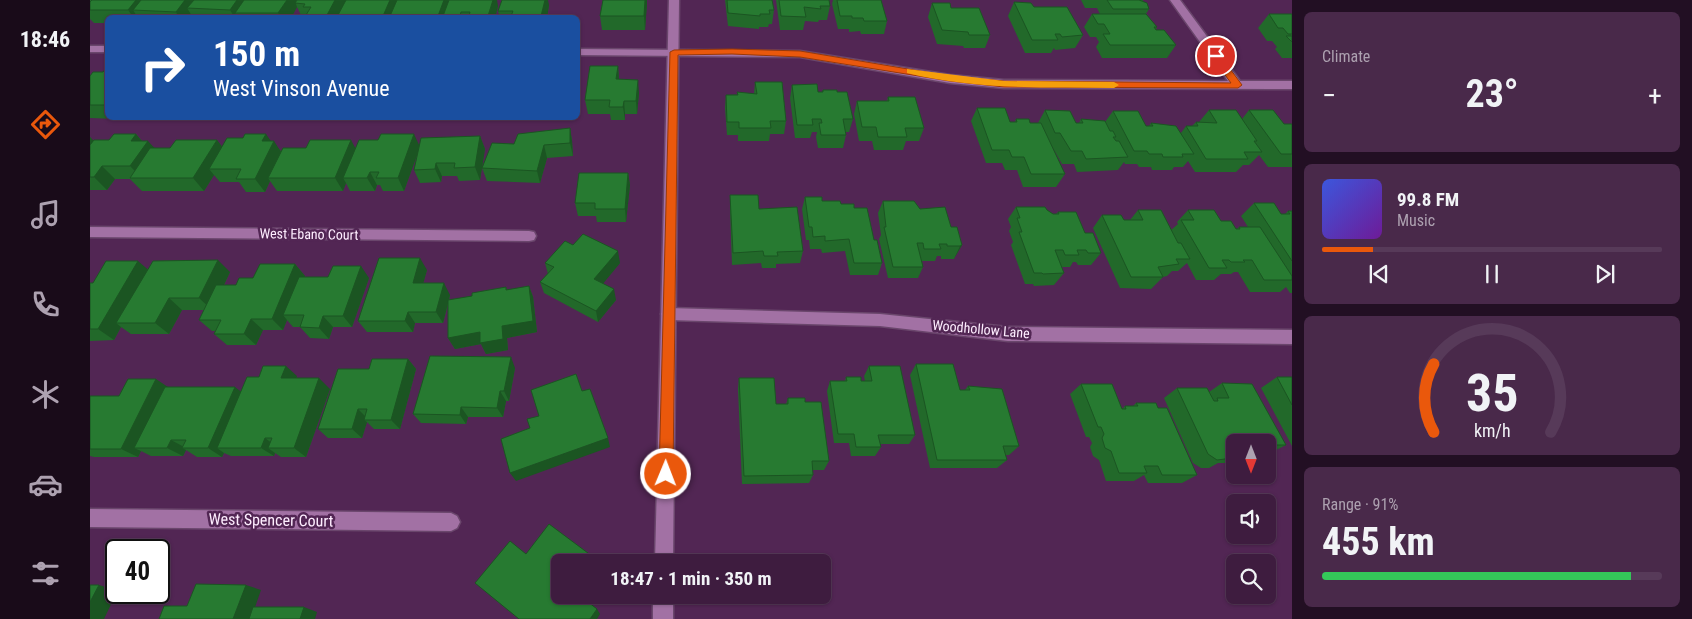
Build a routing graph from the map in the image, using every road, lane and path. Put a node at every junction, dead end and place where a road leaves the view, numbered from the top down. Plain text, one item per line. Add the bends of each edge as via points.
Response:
1 (674, 0) edge
2 (1175, 0) edge
3 (105, 49) edge
4 (91, 51) edge
5 (580, 52) edge
6 (674, 52) junction
7 (1238, 85) junction
8 (1292, 85) edge
9 (90, 232) edge
10 (529, 236) dead end
11 (669, 314) junction
12 (1292, 337) edge
13 (90, 518) edge
14 (452, 522) dead end
15 (664, 554) edge
16 (663, 604) edge
17 (663, 619) edge

1 - 6 street
2 - 7 street
3 - 4 street
5 - 6 street
6 - 7 street via 800,54 1004,84
6 - 11 street
7 - 8 street
9 - 10 street, West Ebano Court
11 - 12 street, Woodhollow Lane via 880,320 1008,334
11 - 15 street
13 - 14 street, West Spencer Court
16 - 17 street

